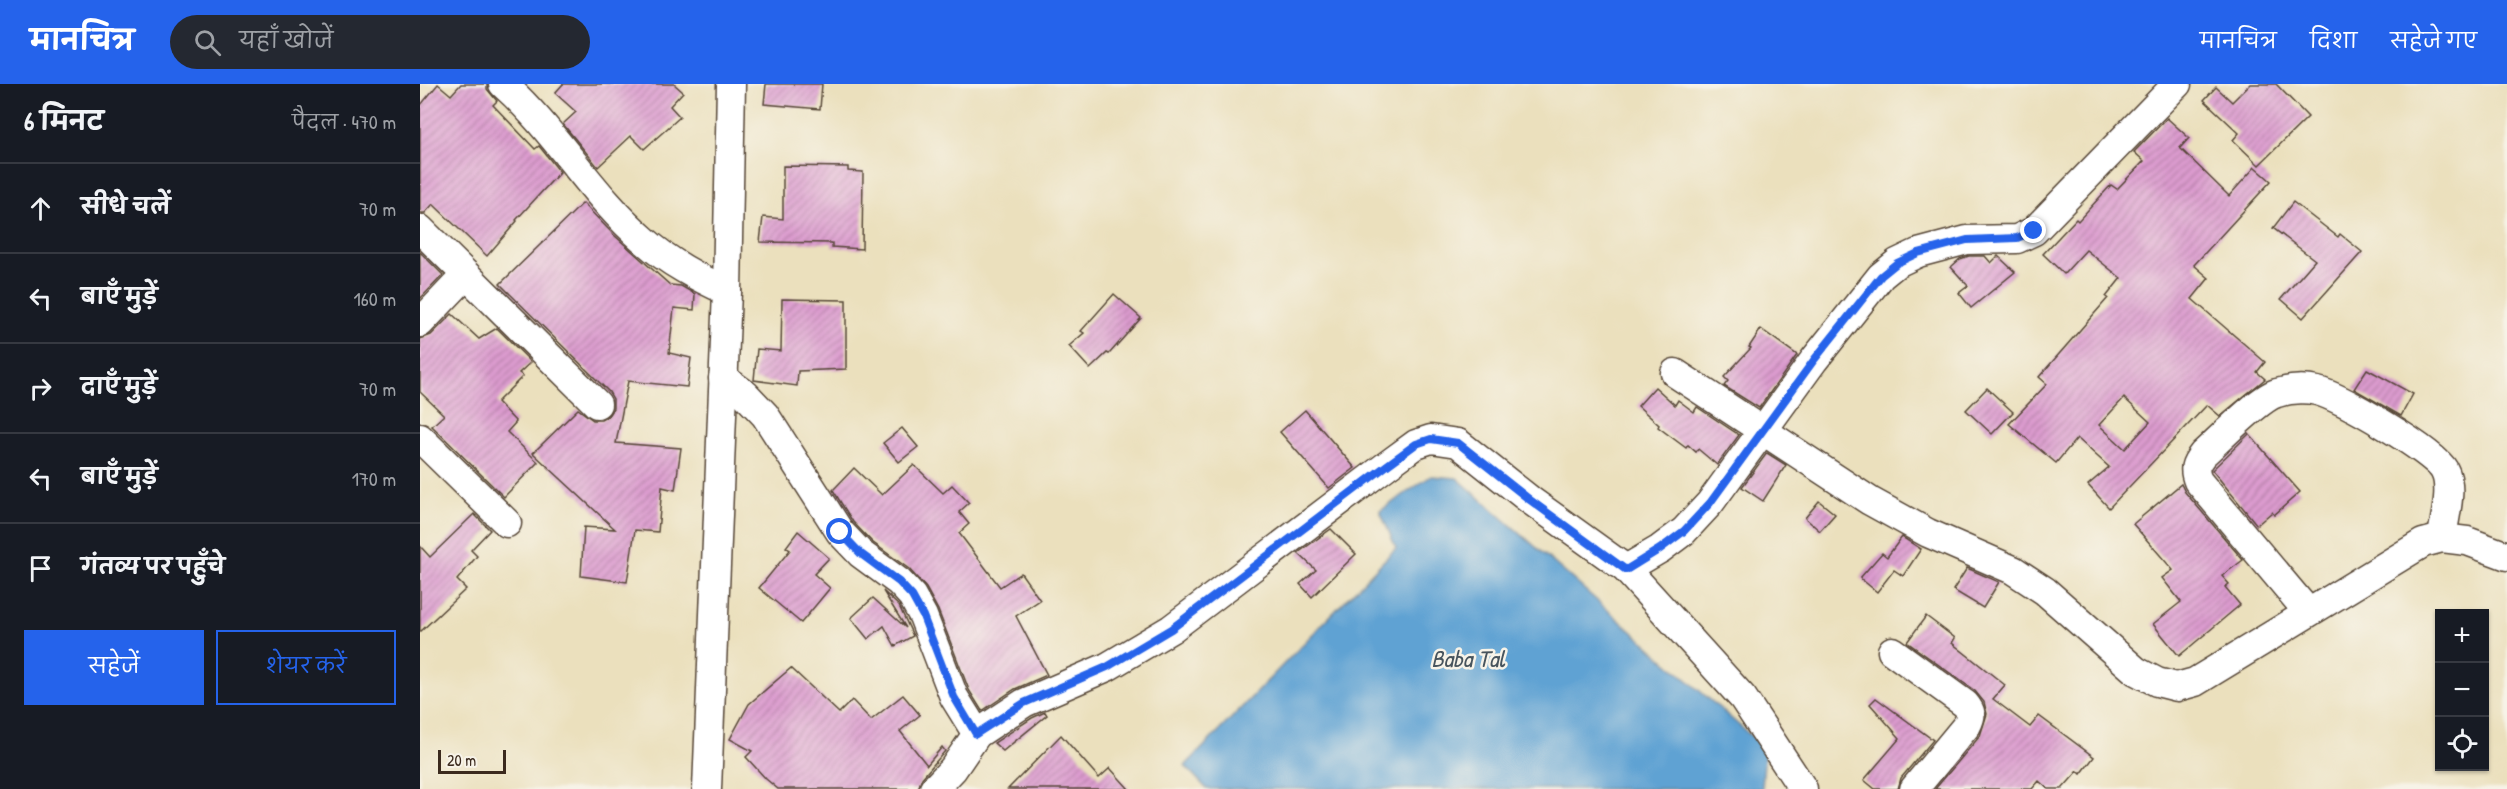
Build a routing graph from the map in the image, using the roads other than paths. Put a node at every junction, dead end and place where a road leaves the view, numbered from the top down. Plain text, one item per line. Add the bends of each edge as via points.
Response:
1 (503, 84) edge
2 (731, 84) edge
3 (2177, 84) edge
4 (420, 229) edge
5 (465, 276) junction
6 (727, 291) junction
7 (420, 323) edge
8 (1675, 373) dead end
9 (723, 378) junction
10 (597, 404) dead end
11 (1763, 429) junction
12 (420, 438) edge
13 (507, 523) dead end
14 (2442, 538) junction
15 (2507, 556) edge
16 (1626, 570) junction
17 (2308, 612) junction
18 (1892, 651) dead end
19 (976, 734) junction
20 (707, 789) edge
21 (934, 789) edge
22 (1803, 789) edge
23 (1914, 789) edge

1 - 6 street via 644,241 681,269
2 - 6 street
3 - 11 street via 2034,231 2017,238 1967,240 1918,253 1881,276
4 - 5 street
5 - 7 street
5 - 10 street
6 - 9 street
8 - 11 street
9 - 19 street via 765,415 840,532 912,596 954,697
9 - 20 street
11 - 16 street via 1710,503 1684,531
11 - 17 street via 1880,506 1928,533 2013,570 2045,591 2136,670 2157,682 2177,687 2195,682
12 - 13 street
14 - 15 street via 2468,541
14 - 17 street via 2423,543
14 - 17 street via 2448,485 2444,470 2432,457 2351,405 2318,391 2293,389 2274,394 2203,454 2194,472
16 - 19 street via 1458,443 1431,439 1416,444 1171,629 1107,667 1024,703
16 - 22 street via 1743,698
18 - 23 street via 1965,704 1972,716
19 - 21 street

